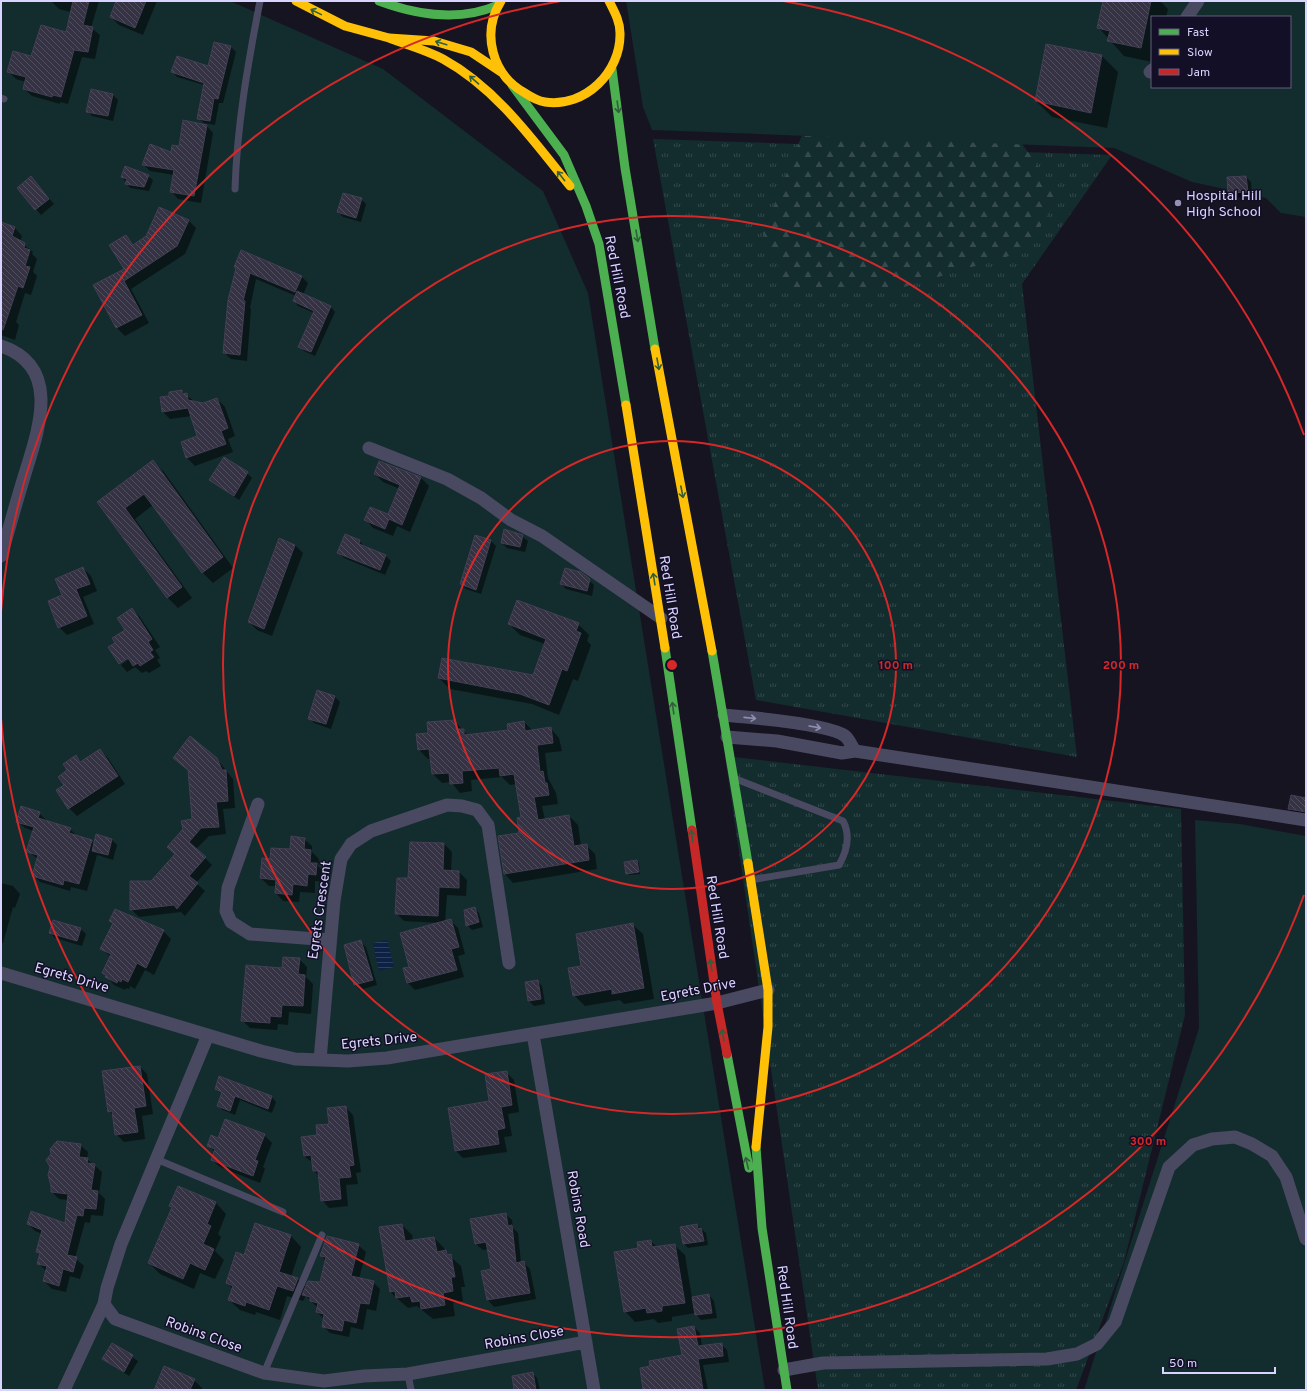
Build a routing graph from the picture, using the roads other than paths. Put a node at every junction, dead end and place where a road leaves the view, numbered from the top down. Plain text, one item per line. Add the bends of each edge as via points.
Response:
1 (260, 1) edge
2 (296, 1) edge
3 (407, 1) edge
4 (609, 1) edge
5 (1198, 1) edge
6 (383, 2) edge
7 (500, 3) edge
8 (1188, 16) edge
9 (389, 38) junction
10 (612, 69) junction
11 (501, 72) junction
12 (512, 86) junction
13 (235, 189) dead end
14 (586, 206) junction
15 (1, 346) edge
16 (368, 448) dead end
17 (1, 556) edge
18 (661, 618) junction
19 (724, 715) junction
20 (727, 738) junction
21 (855, 751) junction
22 (734, 778) junction
23 (258, 804) dead end
24 (1306, 820) edge
25 (750, 880) junction
26 (330, 940) junction
27 (509, 963) dead end
28 (1, 974) edge
29 (768, 990) junction
30 (717, 1003) junction
31 (533, 1034) junction
32 (208, 1035) junction
33 (320, 1060) junction
34 (156, 1159) junction
35 (283, 1212) dead end
36 (762, 1228) junction
37 (322, 1235) dead end
38 (1306, 1239) edge
39 (104, 1304) junction
40 (586, 1342) junction
41 (784, 1370) junction
42 (264, 1373) junction
43 (408, 1374) junction
44 (64, 1390) edge
45 (411, 1390) edge
46 (594, 1390) edge
47 (787, 1390) edge

1 - 13 lane via 244,86
9 -> 2 main road via 345,26
3 - 6 main road
4 - 10 main road via 616,15 620,33 618,52
5 - 8 street
6 - 7 main road via 445,14 468,15
7 - 11 main road via 492,21 490,39 493,56
11 -> 9 main road via 471,52 434,41
14 -> 9 main road via 518,122 471,77 436,56
10 - 12 main road via 600,84 583,96 565,102 545,102
10 -> 19 main road, Red Hill Road via 625,168 660,376
11 - 12 main road, Red Hill Road
12 - 14 main road, Red Hill Road via 564,155
18 -> 14 main road, Red Hill Road via 605,275 599,244
15 - 17 street via 14,350 31,364 39,382 42,405 38,429
16 - 18 street via 447,479 481,498 511,520 542,536
30 -> 18 main road, Red Hill Road
19 - 20 main road, Red Hill Road
19 -> 21 street via 836,731 846,736
20 - 21 street via 776,741 842,753
20 - 22 main road, Red Hill Road
21 - 24 street
22 - 25 main road, Red Hill Road
22 - 25 lane via 843,821 848,831 845,854 839,865
23 - 26 street via 228,888 226,911 231,922 250,934
25 - 29 main road, Red Hill Road
26 - 27 street, Egrets Crescent via 341,859 351,844 371,831 447,805 462,806 476,810 488,825
26 - 33 street, Egrets Crescent
28 - 32 street, Egrets Drive
29 - 30 street, Egrets Drive
29 - 36 main road, Red Hill Road via 768,1027 756,1138
30 - 31 street, Egrets Drive
36 -> 30 main road, Red Hill Road via 741,1135
31 - 33 street, Egrets Drive via 387,1058
31 - 40 street, Robins Road
32 - 33 street, Egrets Drive via 295,1059
32 - 34 street
34 - 35 lane
34 - 39 street via 121,1244
36 - 41 main road, Red Hill Road
37 - 42 lane
38 - 41 street via 1286,1177 1272,1156 1235,1137 1212,1139 1193,1145 1169,1167 1115,1322 1097,1344 1077,1354 1047,1359 822,1363
39 - 42 street, Robins Close via 115,1319
39 - 44 street
40 - 43 street, Robins Close
40 - 46 street, Robins Road
41 - 47 main road, Red Hill Road
42 - 43 street, Robins Close via 324,1381
43 - 45 lane

